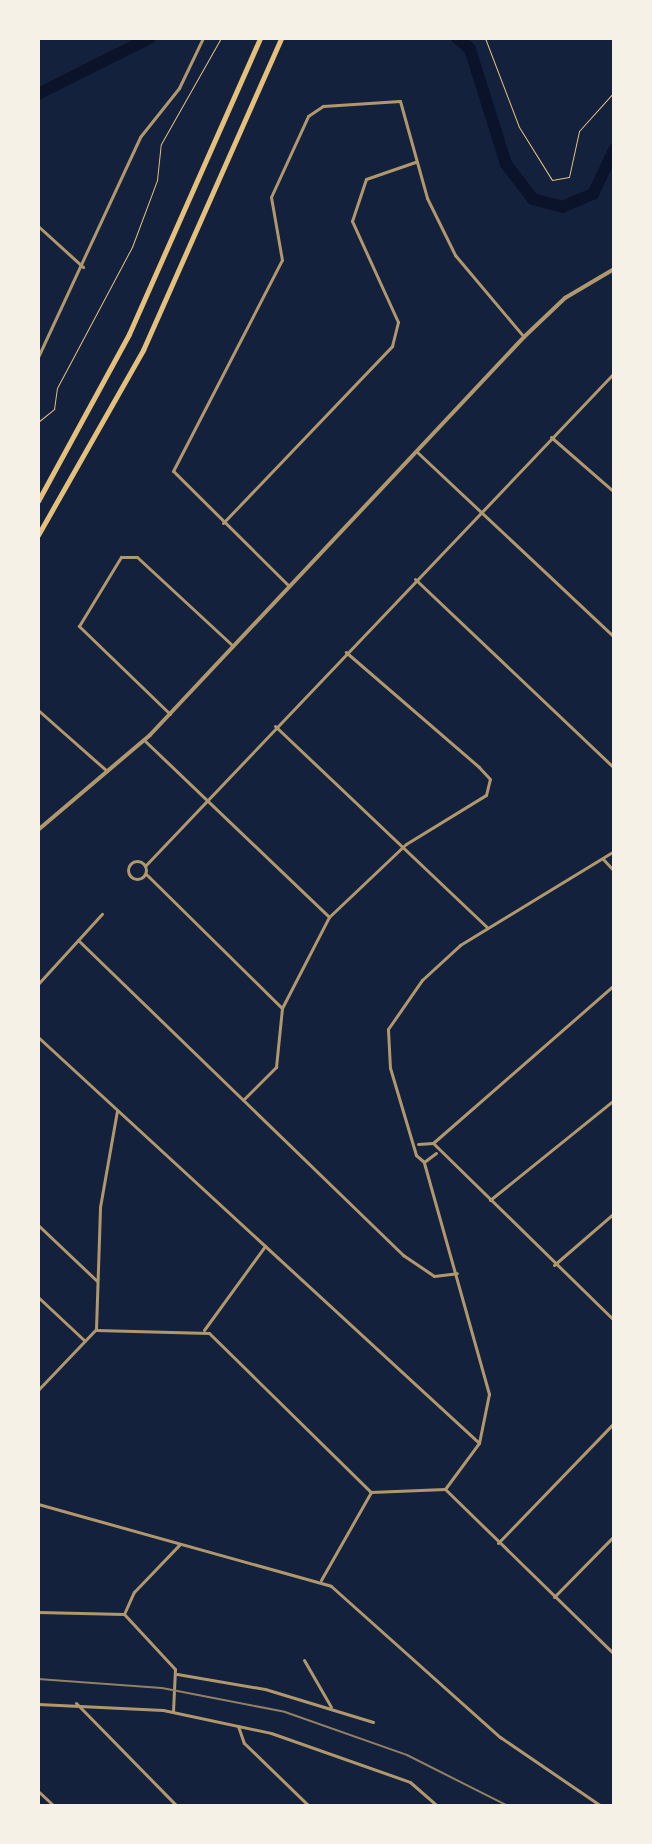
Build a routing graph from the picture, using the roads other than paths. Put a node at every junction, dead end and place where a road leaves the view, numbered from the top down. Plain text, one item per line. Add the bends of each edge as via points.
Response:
1 (203, 38) edge
2 (260, 38) edge
3 (281, 38) edge
4 (415, 162) junction
5 (38, 226) edge
6 (83, 267) junction
7 (614, 269) edge
8 (524, 337) junction
9 (39, 354) edge
10 (614, 373) edge
11 (551, 437) junction
12 (416, 451) junction
13 (614, 492) edge
14 (38, 501) edge
15 (481, 510) junction
16 (223, 523) junction
17 (38, 535) edge
18 (415, 579) junction
19 (289, 586) junction
20 (614, 637) edge
21 (233, 646) junction
22 (346, 652) junction
23 (38, 710) edge
24 (170, 714) junction
25 (275, 726) junction
26 (144, 740) junction
27 (614, 768) edge
28 (108, 771) junction
29 (206, 800) junction
30 (38, 830) edge
31 (406, 844) junction
32 (614, 851) edge
33 (602, 858) junction
34 (145, 866) junction
35 (614, 871) edge
36 (146, 874) junction
37 (102, 914) dead end
38 (329, 917) junction
39 (487, 927) junction
40 (78, 940) junction
41 (38, 984) edge
42 (614, 985) edge
43 (282, 1008) junction
44 (38, 1037) edge
45 (243, 1100) junction
46 (614, 1100) edge
47 (117, 1110) junction
48 (433, 1143) junction
49 (418, 1144) junction
50 (436, 1153) junction
51 (424, 1162) junction
52 (488, 1201) junction
53 (613, 1216) edge
54 (38, 1225) edge
55 (265, 1246) junction
56 (554, 1265) junction
57 (457, 1273) junction
58 (97, 1281) junction
59 (38, 1297) edge
60 (614, 1320) edge
61 (96, 1330) junction
62 (204, 1331) junction
63 (85, 1341) junction
64 (38, 1390) edge
65 (614, 1423) edge
66 (479, 1443) junction
67 (445, 1489) junction
68 (371, 1492) junction
69 (38, 1504) edge
70 (614, 1536) edge
71 (498, 1543) junction
72 (180, 1544) junction
73 (320, 1581) junction
74 (554, 1597) junction
75 (38, 1612) edge
76 (124, 1614) junction
77 (614, 1654) edge
78 (304, 1660) dead end
79 (177, 1674) junction
80 (76, 1703) junction
81 (38, 1704) edge
82 (331, 1707) junction
83 (173, 1712) junction
84 (373, 1722) dead end
85 (238, 1726) junction
86 (38, 1791) edge
87 (54, 1806) edge
88 (177, 1806) edge
89 (309, 1806) edge
90 (438, 1806) edge
91 (601, 1806) edge

1 - 6 street via 179,88 140,137
2 - 14 highway via 129,334
3 - 17 highway via 143,350
4 - 8 street via 455,255
4 - 16 street via 366,179 352,221 398,322 392,346
4 - 16 street via 400,101 323,106 308,116 271,197 282,260 174,459 179,484
5 - 6 street
6 - 9 street
7 - 8 street via 565,298
8 - 12 street
10 - 11 street
11 - 13 street
11 - 15 street
12 - 15 street
12 - 19 street
15 - 18 street
15 - 20 street
16 - 19 street
18 - 22 street
18 - 27 street
19 - 21 street
21 - 24 street
21 - 24 street via 137,557 121,557 79,626
22 - 25 street
22 - 31 street via 490,779 486,795
23 - 28 street
24 - 26 street
25 - 29 street
25 - 31 street
26 - 28 street
26 - 29 street
28 - 30 street
29 - 34 street
29 - 38 street
31 - 38 street
31 - 39 street
32 - 33 street
33 - 35 street
33 - 39 street
34 - 36 street
34 - 36 street via 135,861 128,869 136,879
36 - 43 street
37 - 40 street
38 - 43 street
39 - 49 street via 422,980 388,1029 390,1068
40 - 41 street
40 - 45 street
42 - 48 street via 550,1048
43 - 45 street via 276,1067
44 - 47 street
45 - 57 street via 410,1261 434,1276
46 - 52 street
47 - 55 street
47 - 58 street
48 - 49 street
48 - 50 street
49 - 51 street via 416,1155
50 - 51 street
50 - 52 street
51 - 57 street
52 - 56 street
53 - 56 street
54 - 58 street
55 - 62 street
55 - 66 street
56 - 60 street
57 - 66 street via 489,1394
58 - 61 street
59 - 63 street
61 - 62 street
61 - 63 street
62 - 68 street
63 - 64 street
65 - 71 street
66 - 67 street
67 - 68 street
67 - 71 street
68 - 73 street
69 - 72 street
70 - 74 street
71 - 74 street
72 - 73 street
72 - 76 street via 134,1592
73 - 91 street via 500,1737
74 - 77 street
75 - 76 street
76 - 79 street
78 - 82 street
79 - 82 street
79 - 83 street
80 - 81 street
80 - 83 street
80 - 88 street
82 - 84 street
83 - 85 street
85 - 89 street via 241,1739
85 - 90 street via 383,1771 421,1788
86 - 87 street

